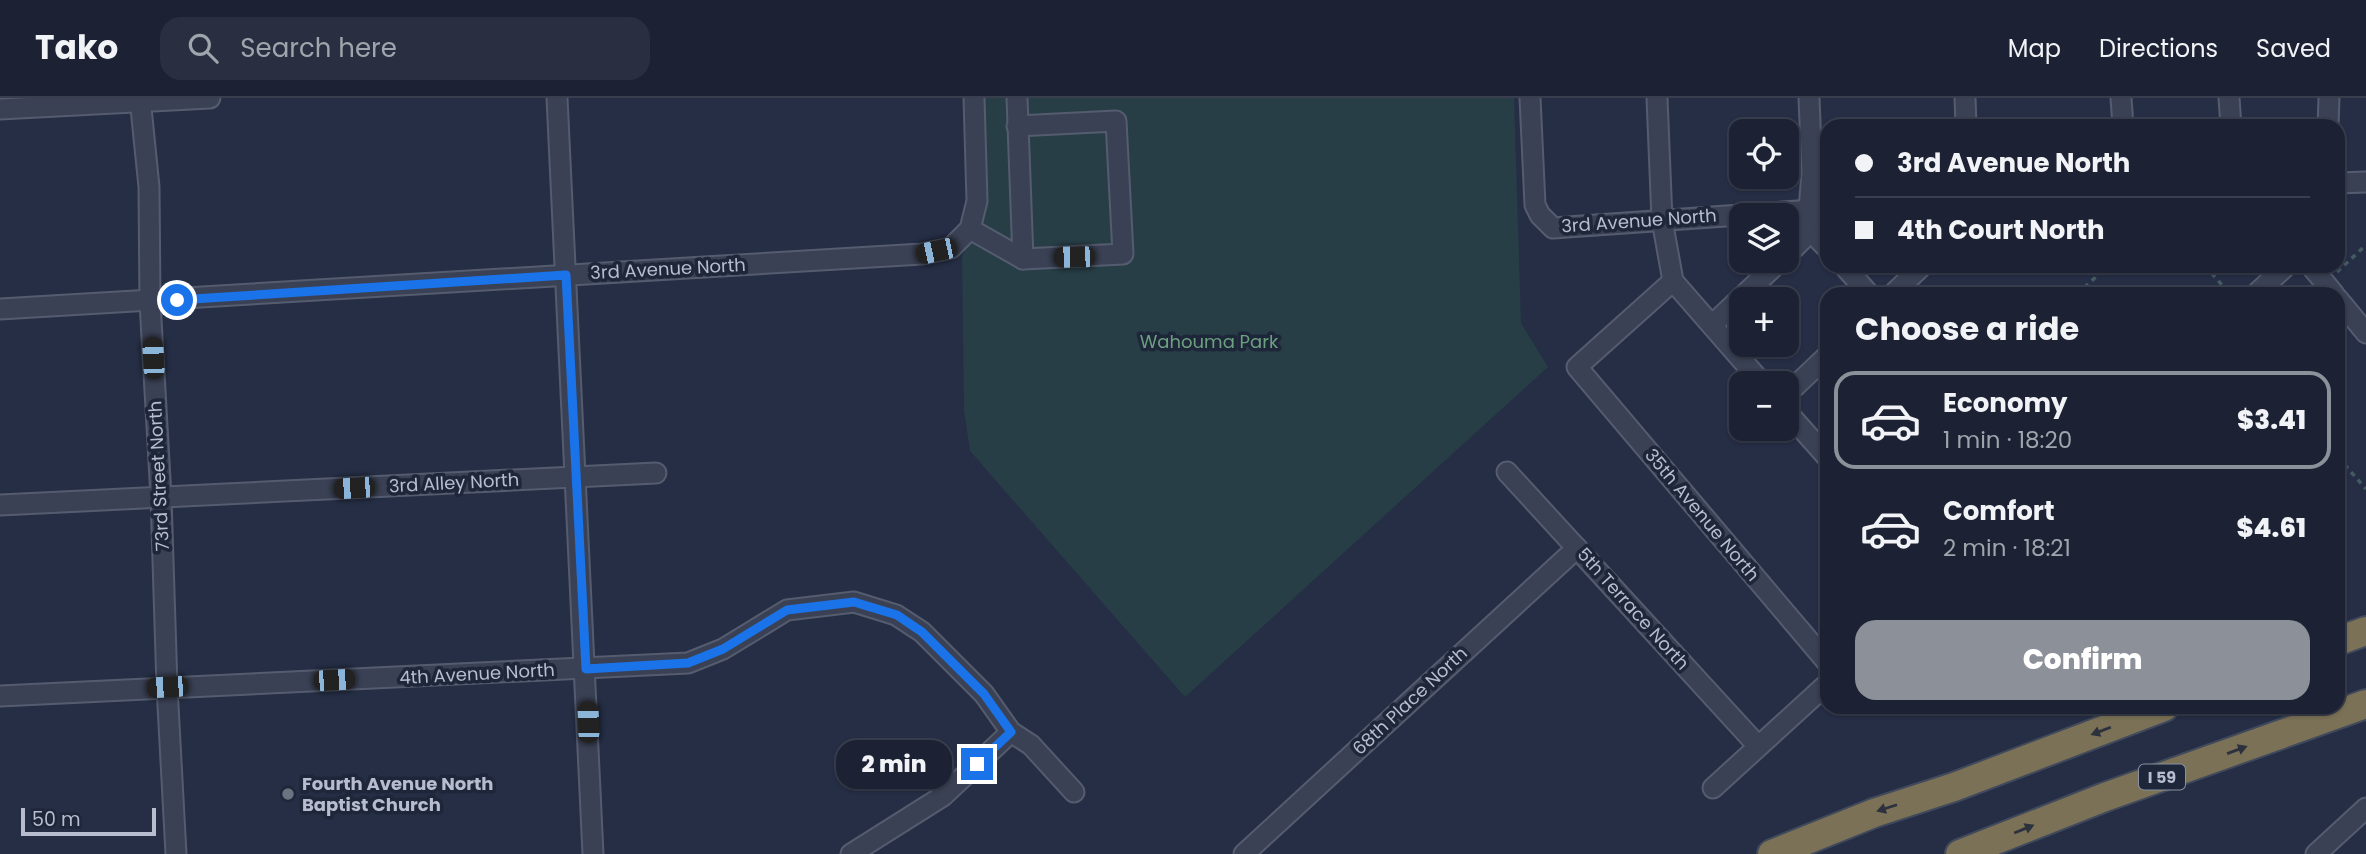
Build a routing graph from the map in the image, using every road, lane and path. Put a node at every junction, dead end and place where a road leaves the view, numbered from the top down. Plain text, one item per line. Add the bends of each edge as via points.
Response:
1 (210, 98) edge
2 (557, 98) edge
3 (974, 98) edge
4 (1017, 98) edge
5 (1530, 98) edge
6 (1657, 98) edge
7 (1809, 98) edge
8 (1965, 98) edge
9 (2121, 98) edge
10 (2229, 98) edge
11 (2329, 98) edge
12 (140, 100) edge
13 (0, 109) edge
14 (1966, 119) edge
15 (2122, 119) edge
16 (2230, 119) edge
17 (2328, 119) edge
18 (1017, 125) junction
19 (2366, 182) edge
20 (2345, 183) edge
21 (1818, 210) edge
22 (1662, 220) junction
23 (963, 236) junction
24 (1820, 241) edge
25 (1799, 243) edge
26 (2366, 245) edge
27 (1023, 258) junction
28 (2345, 270) edge
29 (1767, 273) edge
30 (1850, 273) edge
31 (1915, 273) edge
32 (2100, 273) edge
33 (2211, 273) edge
34 (2278, 273) edge
35 (2317, 273) edge
36 (2343, 273) edge
37 (566, 275) junction
38 (1673, 281) junction
39 (1863, 287) edge
40 (1900, 287) edge
41 (2085, 287) edge
42 (2224, 287) edge
43 (2264, 287) edge
44 (2329, 287) edge
45 (2331, 287) edge
46 (150, 302) junction
47 (2345, 308) edge
48 (0, 309) edge
49 (1712, 325) junction
50 (2366, 333) edge
51 (1820, 363) edge
52 (1752, 371) edge
53 (1799, 383) edge
54 (1799, 426) edge
55 (1820, 449) edge
56 (2345, 465) edge
57 (1507, 472) dead end
58 (656, 473) dead end
59 (575, 477) junction
60 (2366, 489) edge
61 (161, 497) junction
62 (0, 505) edge
63 (1577, 548) junction
64 (2366, 631) edge
65 (2345, 638) edge
66 (1820, 654) edge
67 (586, 669) junction
68 (167, 687) junction
69 (1820, 690) edge
70 (0, 696) edge
71 (2366, 704) edge
72 (2345, 711) edge
73 (2147, 714) edge
74 (2338, 714) edge
75 (1011, 732) junction
76 (1758, 746) junction
77 (1713, 788) dead end
78 (1074, 792) dead end
79 (2366, 807) edge
80 (176, 854) edge
81 (593, 854) edge
82 (851, 854) edge
83 (1244, 854) edge
84 (1772, 854) edge
85 (1960, 854) edge
86 (2316, 854) edge

1 - 12 street
2 - 37 street
3 - 23 street via 977,201
4 - 18 street
5 - 22 street, 3rd Avenue North via 1535,205 1553,228
6 - 22 street
7 - 21 street
8 - 14 street
9 - 15 street
10 - 16 street
11 - 17 street
12 - 13 street
12 - 46 street, 73rd Street North via 149,187
18 - 27 street
18 - 27 street via 1116,121 1124,254
19 - 20 street
21 - 22 street, 3rd Avenue North
21 - 24 street
21 - 25 street
22 - 38 street
23 - 27 street
23 - 37 street, 3rd Avenue North via 951,248 922,254
26 - 28 path
29 - 49 street
30 - 39 street
31 - 40 street
32 - 41 path
33 - 42 path
34 - 43 street
35 - 44 street
36 - 45 path
37 - 46 street, 3rd Avenue North
37 - 59 street
38 - 49 street
38 - 66 street, 35th Avenue North via 1577,367
46 - 48 street, 3rd Avenue North
46 - 61 street, 73rd Street North
47 - 50 street
49 - 52 street
51 - 53 street
54 - 55 street
56 - 60 path
57 - 63 street, 5th Terrace North
58 - 59 street, 3rd Alley North
59 - 61 street, 3rd Alley North
59 - 67 street
61 - 62 street, 3rd Alley North
61 - 68 street, 73rd Street North
63 - 76 street, 5th Terrace North
63 - 83 street, 68th Place North
64 - 65 highway
67 - 68 street, 4th Avenue North
67 - 75 street, 4th Avenue North via 688,663 723,649 787,610 854,602 897,615 922,632 984,694
67 - 81 street
68 - 70 street, 4th Avenue North
68 - 80 street, 73rd Street North
69 - 76 street
72 -> 71 highway, I 59
73 -> 84 highway
85 -> 74 highway, I 59
75 - 78 street, 4th Avenue North via 1031,745
75 - 82 street via 943,796
76 - 77 street
79 - 86 street

